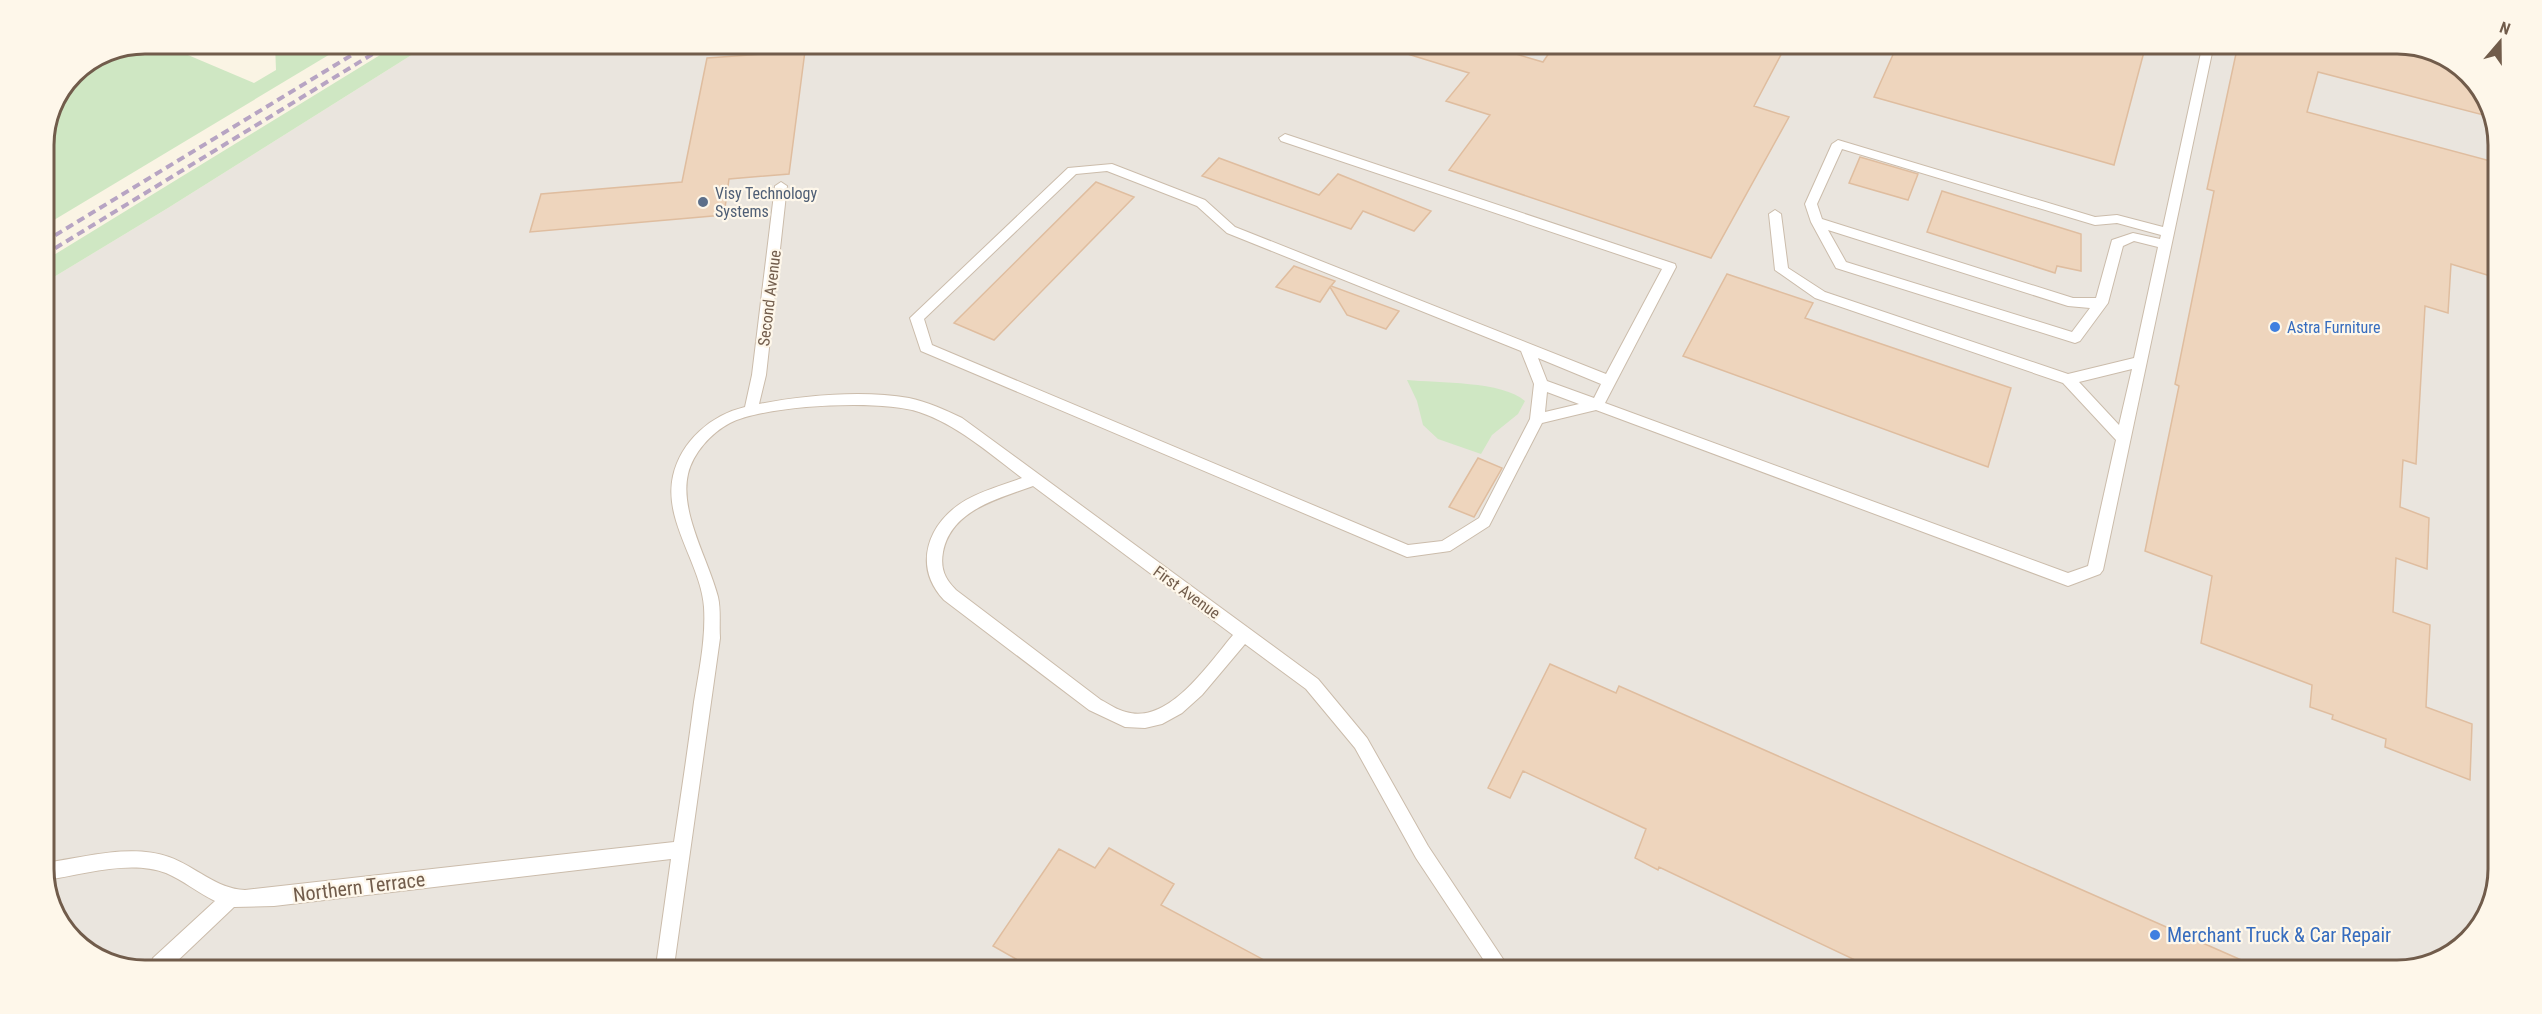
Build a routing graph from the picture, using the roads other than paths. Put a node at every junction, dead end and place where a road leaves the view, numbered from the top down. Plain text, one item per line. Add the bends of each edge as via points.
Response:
1 (2207, 54) edge
2 (1285, 138) dead end
3 (781, 186) dead end
4 (1775, 214) dead end
5 (1817, 222) junction
6 (2167, 239) junction
7 (2101, 303) junction
8 (1527, 348) junction
9 (2140, 362) junction
10 (2068, 379) junction
11 (1609, 381) junction
12 (1541, 384) junction
13 (1597, 405) junction
14 (751, 410) junction
15 (1537, 419) junction
16 (2124, 439) junction
17 (1035, 480) junction
18 (1244, 634) junction
19 (682, 849) junction
20 (54, 871) edge
21 (231, 898) junction
22 (164, 960) edge
23 (666, 960) edge
24 (1495, 960) edge

1 - 6 lane
2 - 11 lane via 1670,267
3 - 14 lane, Second Avenue via 759,375
4 - 10 lane via 1782,270 1820,295
5 - 6 lane via 1811,204 1838,144 2095,221 2117,219
5 - 7 lane via 2073,303
5 - 7 lane via 1840,265 2075,338
6 - 7 lane via 2133,237 2117,243
6 - 9 lane
8 - 11 lane
8 - 12 lane
8 - 15 lane via 1231,230 1201,203 1108,167 1072,171 917,318 926,348 1407,551 1445,547 1484,522
9 - 10 lane
9 - 16 lane
10 - 16 lane
11 - 13 lane
12 - 13 lane
12 - 15 lane
13 - 15 lane
13 - 16 lane via 2068,580 2095,570
14 - 17 lane, First Avenue via 837,401 907,403 957,422
14 - 19 lane, First Avenue via 713,427 696,445 679,482 681,504 710,600 712,638
17 - 18 lane, First Avenue
17 - 18 lane via 956,514 936,545 933,565 937,579 950,595 1095,705 1125,720 1162,717 1196,690
18 - 24 lane, First Avenue via 1312,684 1337,712 1361,744 1422,852
19 - 21 lane, Northern Terrace via 274,897
19 - 23 lane, First Avenue
20 - 21 lane, Northern Terrace via 156,861 178,868
21 - 22 lane

